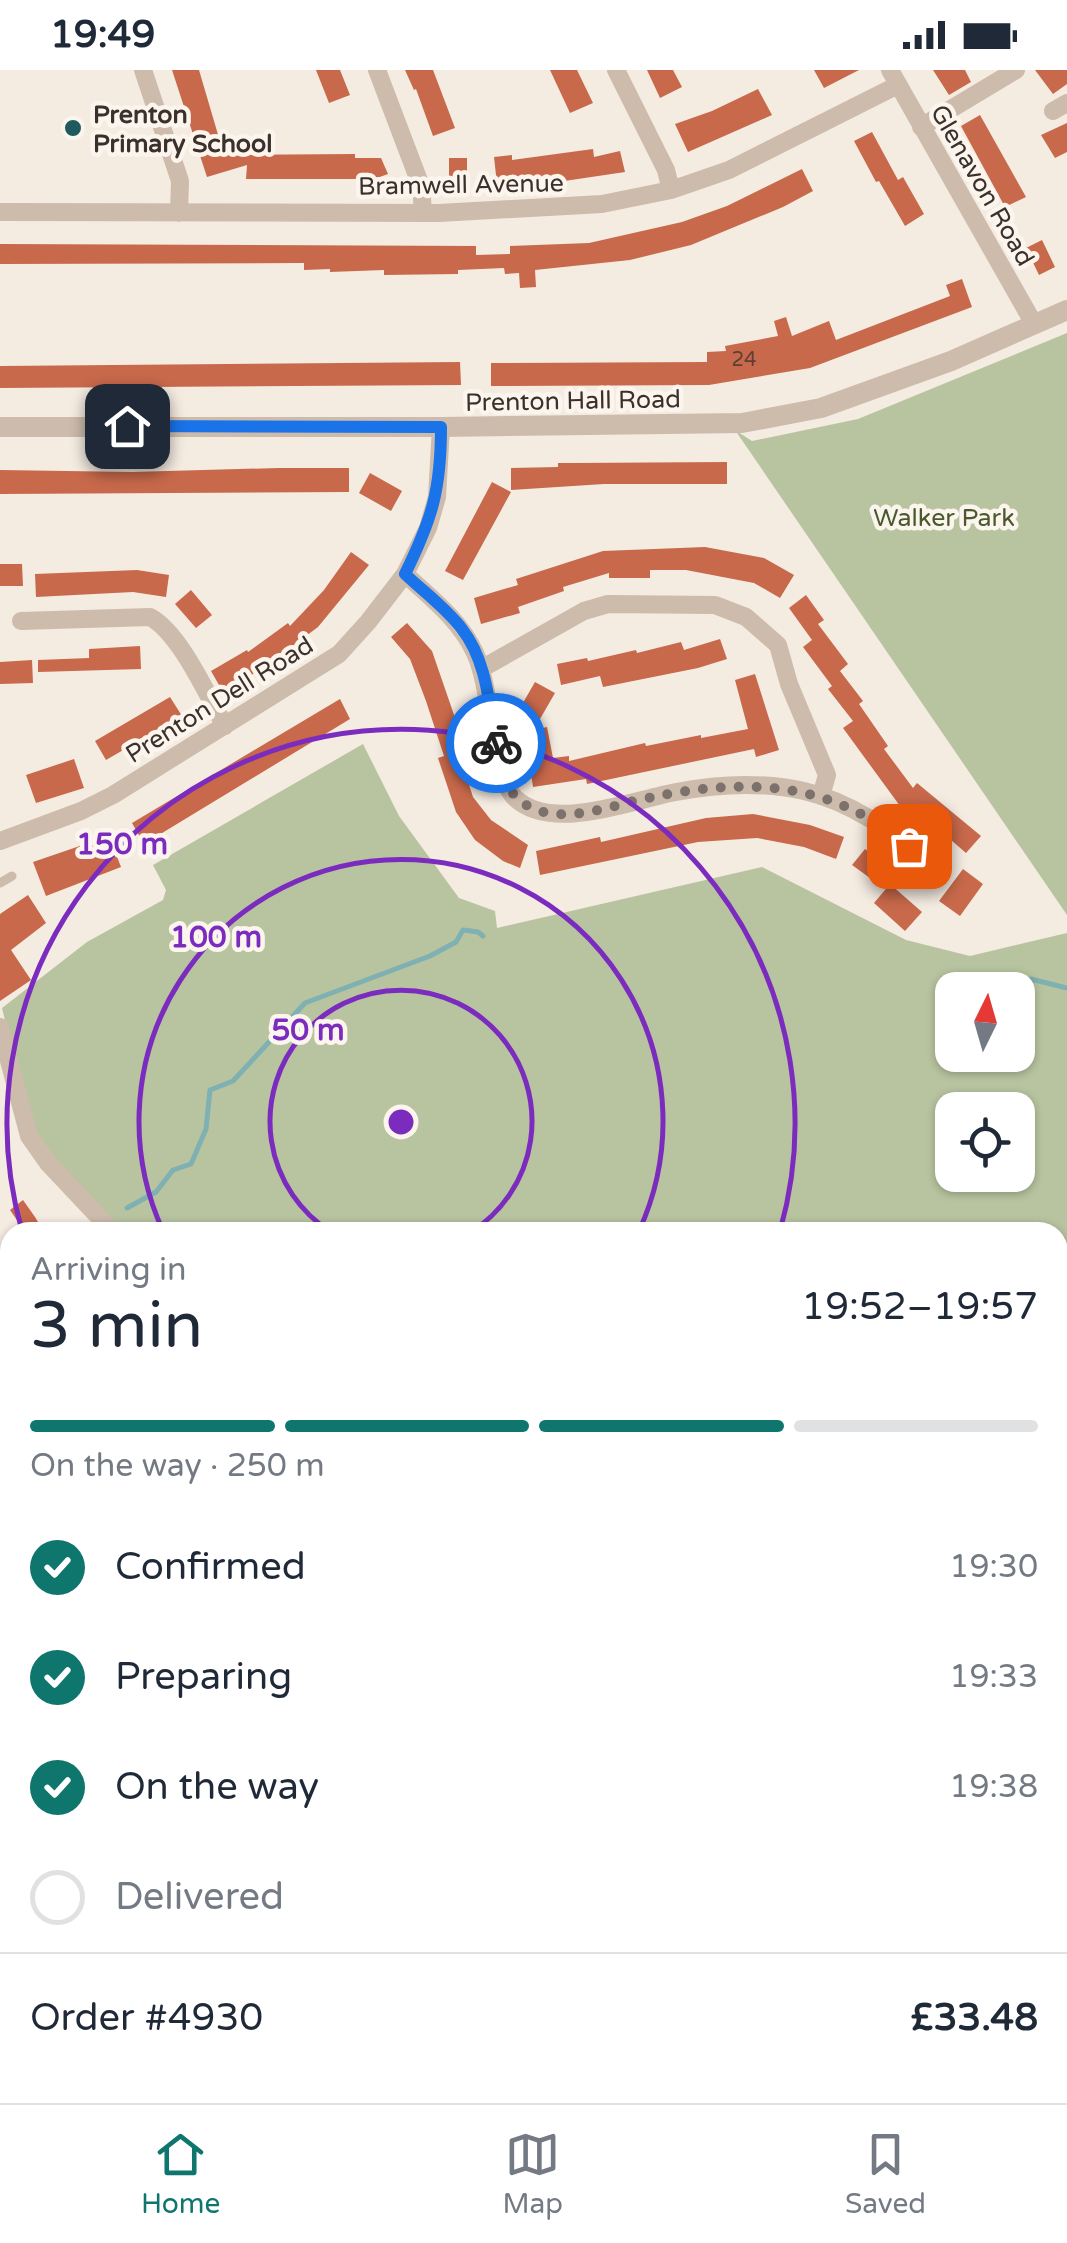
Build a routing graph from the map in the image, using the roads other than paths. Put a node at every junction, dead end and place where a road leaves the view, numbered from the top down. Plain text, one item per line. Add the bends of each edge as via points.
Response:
1 (143, 70) edge
2 (377, 70) edge
3 (616, 70) edge
4 (1016, 70) edge
5 (894, 77) edge
6 (921, 127) junction
7 (671, 190) junction
8 (0, 212) edge
9 (423, 212) junction
10 (179, 213) junction
11 (1067, 310) edge
12 (1034, 324) junction
13 (0, 426) edge
14 (441, 427) junction
15 (405, 574) junction
16 (20, 621) dead end
17 (481, 669) junction
18 (226, 726) junction
19 (821, 796) junction
20 (0, 841) edge
21 (12, 876) dead end
22 (918, 878) dead end
23 (0, 883) edge
24 (0, 1027) edge
25 (103, 1222) edge

1 - 10 street via 180,181
2 - 9 street via 421,186
3 - 7 street
4 - 6 street
5 - 6 street, Glenavon Road
5 - 7 street, Bramwell Avenue via 729,170
6 - 12 street, Glenavon Road
7 - 9 street, Bramwell Avenue via 602,204
8 - 10 street, Bramwell Avenue
9 - 10 street, Bramwell Avenue
11 - 12 street, Prenton Hall Road
12 - 14 street, Prenton Hall Road via 821,408 742,423
13 - 14 street, Prenton Hall Road
14 - 15 street, Prenton Dell Road via 437,497
15 - 17 street via 464,630
15 - 18 street, Prenton Dell Road via 339,654
16 - 18 street via 150,616 176,644
17 - 19 street via 503,778 514,797 533,809 585,812 722,786
17 - 19 street via 608,604 715,605 746,617 778,645 826,775
18 - 20 street, Prenton Dell Road via 81,811
19 - 22 street via 934,856
21 - 23 lane
24 - 25 street via 29,1136

